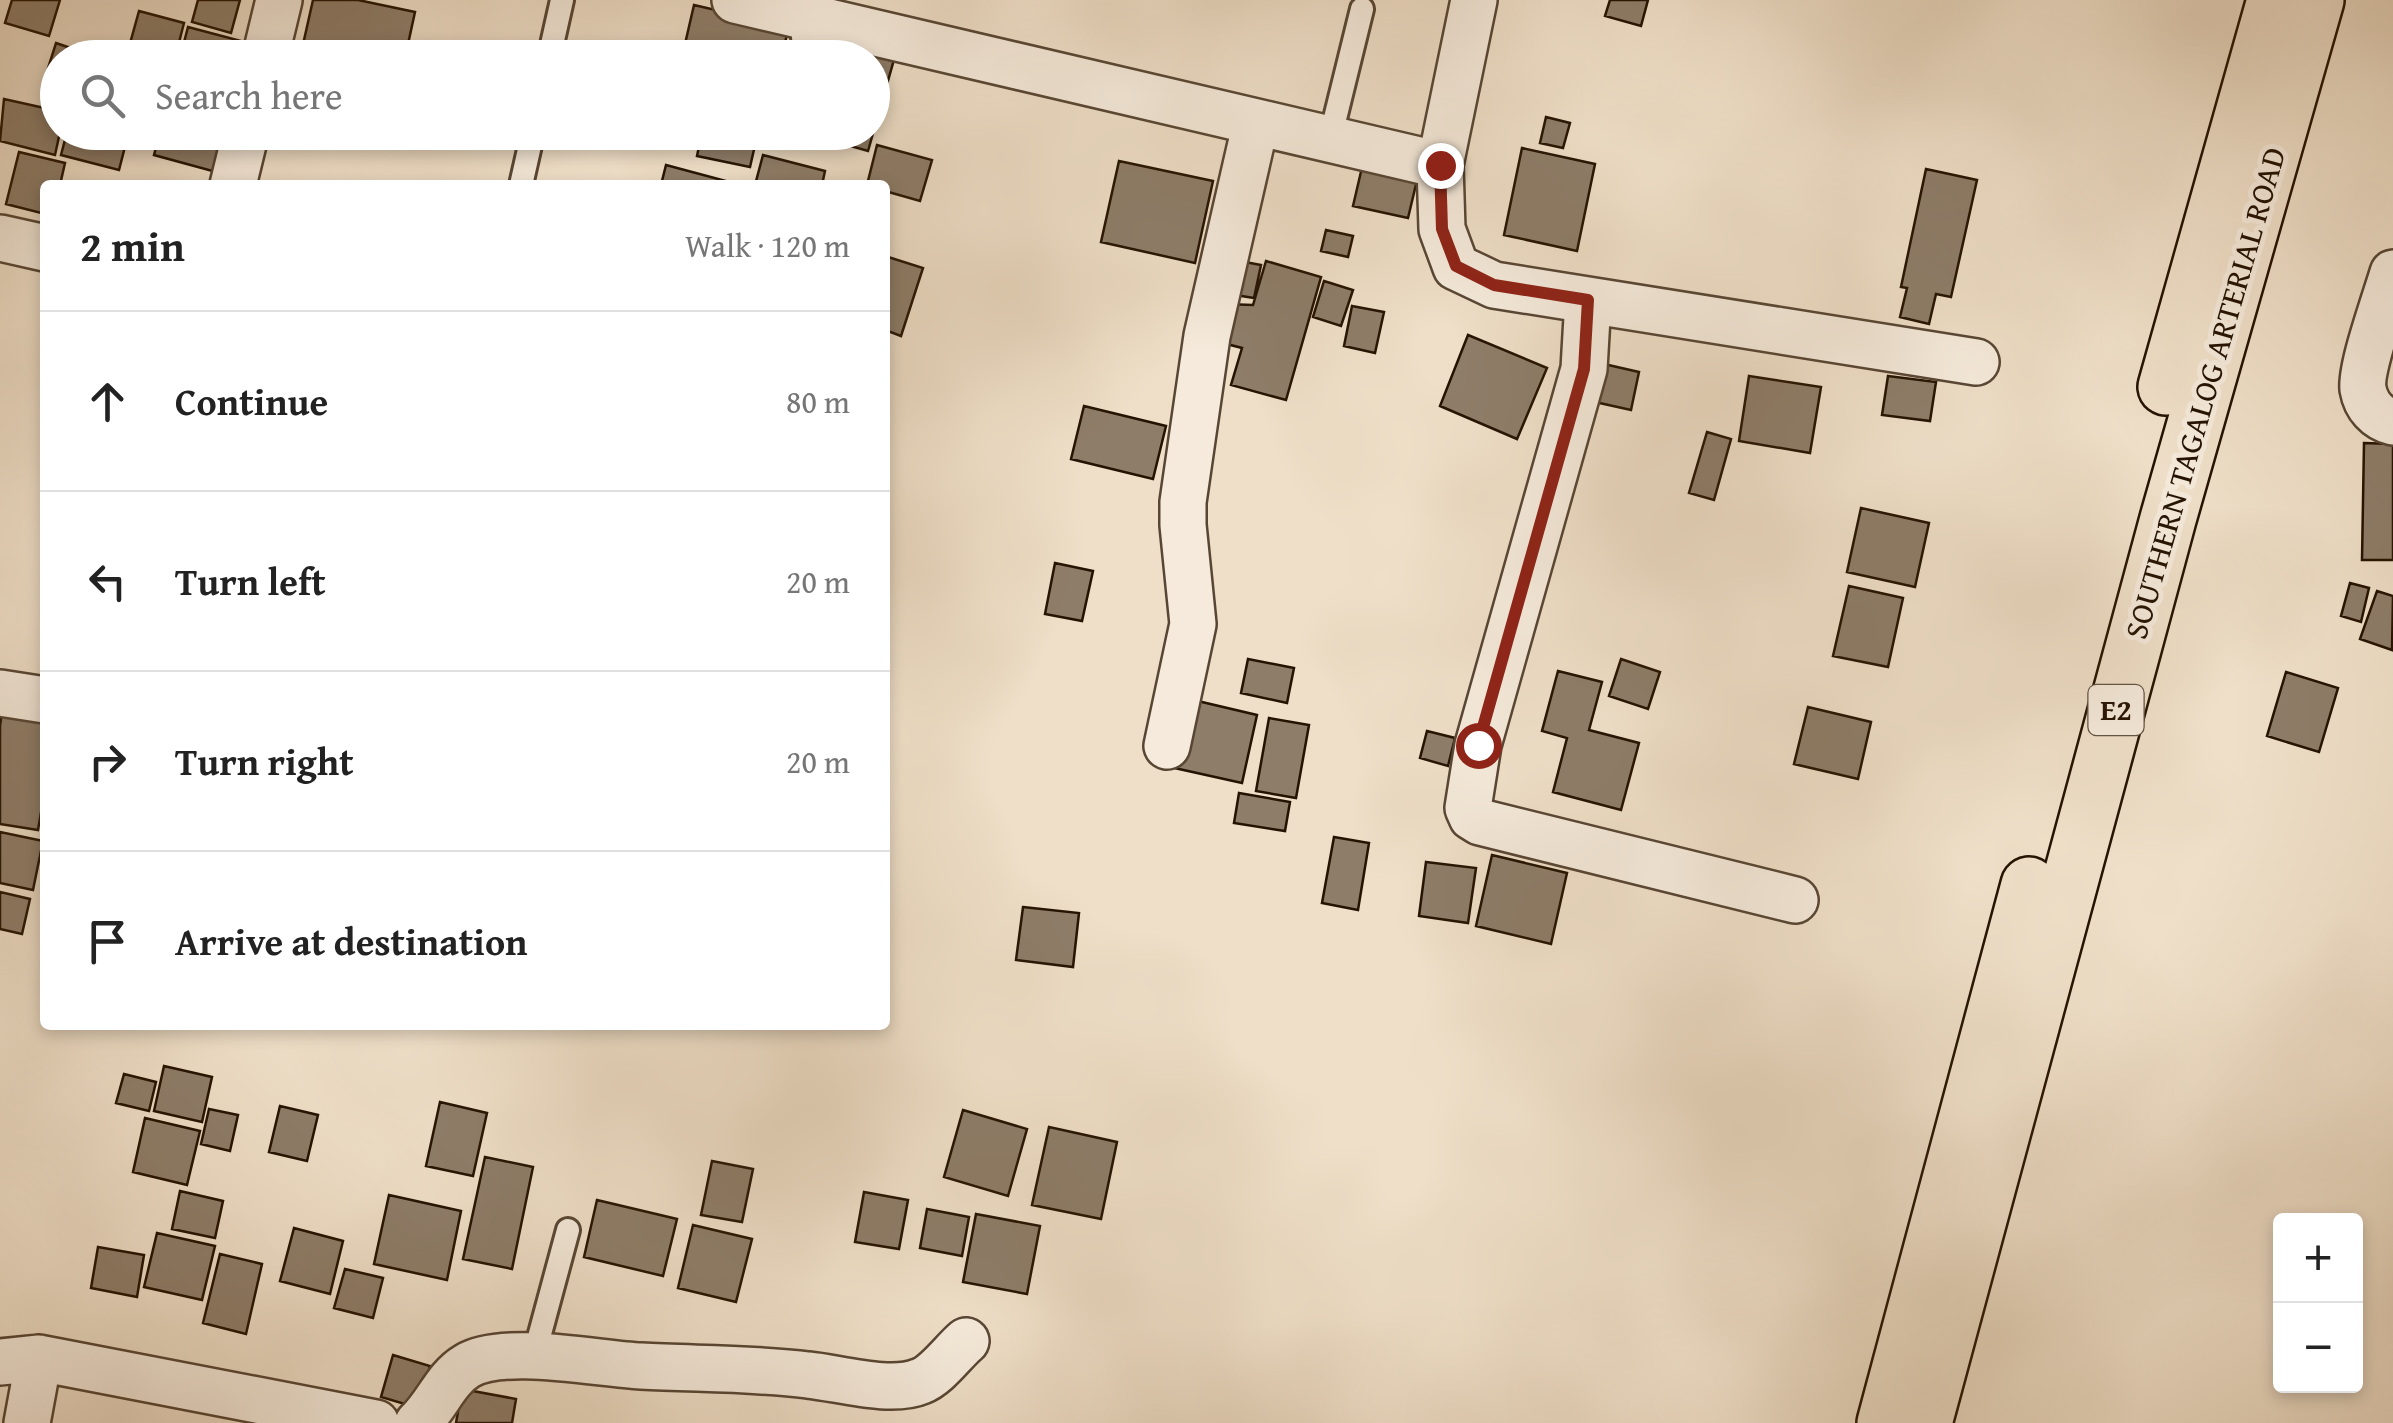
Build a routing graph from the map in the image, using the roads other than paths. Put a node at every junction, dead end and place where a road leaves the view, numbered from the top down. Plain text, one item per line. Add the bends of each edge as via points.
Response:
1 (279, 0) edge
2 (562, 0) edge
3 (734, 0) edge
4 (1474, 0) edge
5 (2275, 0) edge
6 (2316, 0) edge
7 (1362, 9) dead end
8 (803, 37) edge
9 (269, 40) edge
10 (554, 40) edge
11 (890, 53) edge
12 (1256, 122) junction
13 (1330, 139) junction
14 (242, 150) edge
15 (529, 150) edge
16 (1440, 165) junction
17 (234, 180) edge
18 (522, 180) edge
19 (0, 238) edge
20 (40, 247) edge
21 (2393, 273) edge
22 (1588, 300) junction
23 (1976, 362) dead end
24 (2393, 422) edge
25 (0, 693) edge
26 (40, 699) edge
27 (1166, 746) dead end
28 (1795, 900) dead end
29 (568, 1230) dead end
30 (966, 1341) dead end
31 (534, 1356) junction
32 (20, 1360) edge
33 (425, 1417) edge
34 (27, 1423) edge
35 (376, 1423) edge
36 (1885, 1423) edge
37 (1924, 1423) edge

1 - 9 street
2 - 10 lane
3 - 8 street
4 - 16 street
5 - 36 highway, SOUTHERN TAGALOG ARTERIAL ROAD / E2
6 - 37 highway, SOUTHERN TAGALOG ARTERIAL ROAD / E2 via 2162,538
7 - 13 lane
11 - 12 street
12 - 13 street
12 - 27 street via 1207,336 1183,502 1194,624
13 - 16 street
14 - 17 street
15 - 18 lane
16 - 22 street via 1442,229 1456,266 1494,285
19 - 20 street
21 - 24 street via 2362,385 2368,405
22 - 23 street
22 - 28 street via 1584,369 1478,745 1468,808 1480,822
25 - 26 street
29 - 31 lane
30 - 31 street via 922,1381 885,1386 804,1374
31 - 33 street via 468,1365
32 - 34 street
32 - 35 street

